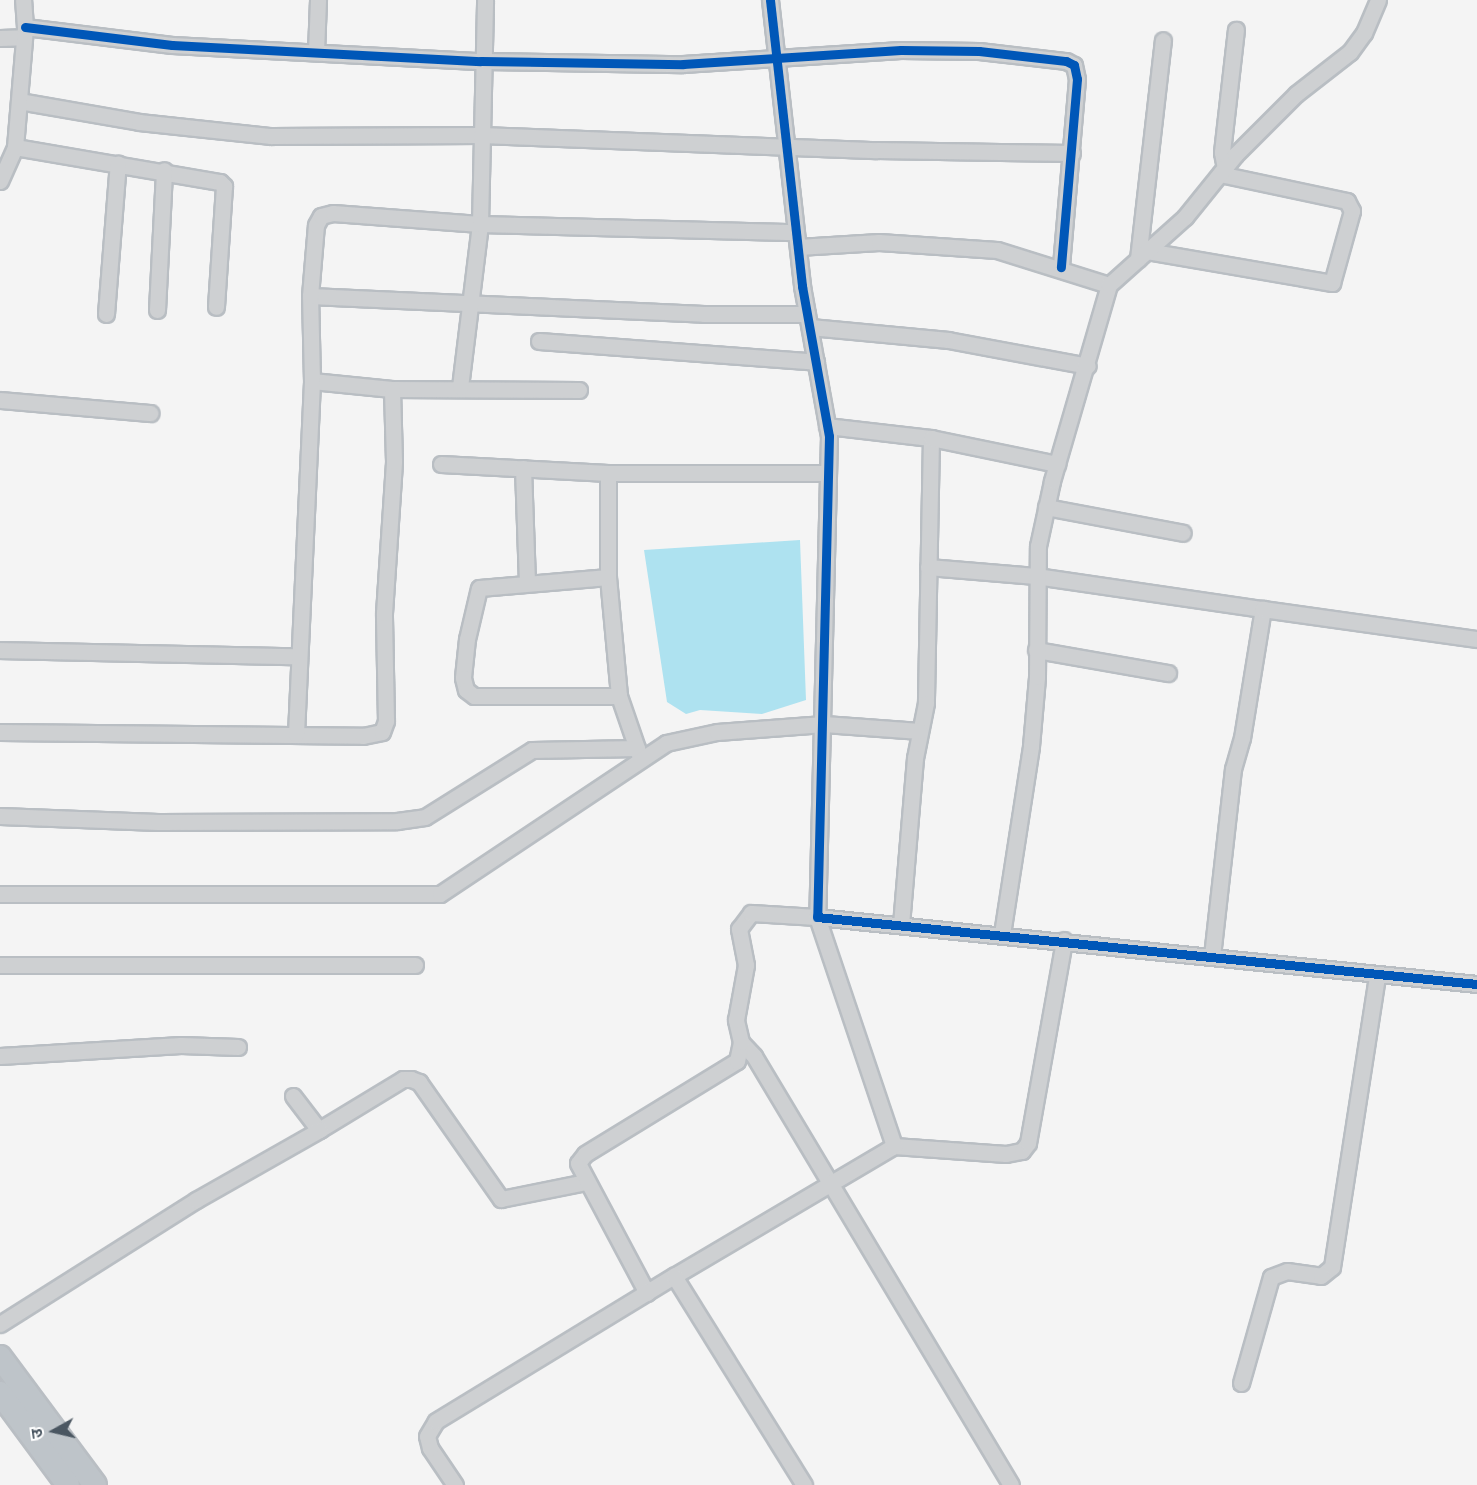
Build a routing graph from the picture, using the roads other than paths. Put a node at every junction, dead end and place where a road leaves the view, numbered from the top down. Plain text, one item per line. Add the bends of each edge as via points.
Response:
1 (23, 0) edge
2 (318, 0) edge
3 (485, 0) edge
4 (770, 0) edge
5 (1378, 0) edge
6 (1236, 30) dead end
7 (24, 32) junction
8 (0, 38) edge
9 (1162, 40) dead end
10 (316, 52) junction
11 (776, 59) junction
12 (481, 61) junction
13 (19, 101) junction
14 (0, 127) edge
15 (16, 127) junction
16 (481, 135) junction
17 (788, 144) junction
18 (15, 147) junction
19 (1072, 153) junction
20 (118, 163) junction
21 (164, 170) junction
22 (1222, 171) junction
23 (0, 181) edge
24 (480, 224) junction
25 (797, 239) junction
26 (1142, 255) junction
27 (1061, 267) junction
28 (1108, 285) junction
29 (310, 296) junction
30 (471, 303) junction
31 (216, 307) dead end
32 (157, 310) dead end
33 (106, 314) dead end
34 (809, 320) junction
35 (539, 341) dead end
36 (816, 362) junction
37 (1088, 366) junction
38 (312, 381) junction
39 (460, 387) junction
40 (392, 389) junction
41 (579, 390) dead end
42 (0, 400) edge
43 (150, 413) dead end
44 (827, 426) junction
45 (931, 438) junction
46 (441, 464) dead end
47 (1057, 465) junction
48 (523, 468) junction
49 (608, 473) junction
50 (827, 473) junction
51 (1046, 507) junction
52 (1183, 533) dead end
53 (928, 567) junction
54 (1036, 576) junction
55 (608, 577) junction
56 (527, 583) junction
57 (1263, 609) junction
58 (1477, 639) edge
59 (0, 650) edge
60 (1036, 650) junction
61 (297, 656) junction
62 (1168, 673) dead end
63 (619, 696) junction
64 (824, 724) junction
65 (920, 731) junction
66 (0, 732) edge
67 (296, 734) junction
68 (639, 754) junction
69 (0, 816) edge
70 (0, 894) edge
71 (817, 917) junction
72 (901, 923) junction
73 (1002, 934) junction
74 (1064, 940) junction
75 (1212, 956) junction
76 (0, 965) edge
77 (415, 965) dead end
78 (1377, 976) junction
79 (1477, 984) edge
80 (741, 1042) junction
81 (238, 1047) dead end
82 (0, 1056) edge
83 (293, 1096) dead end
84 (319, 1130) junction
85 (894, 1146) junction
86 (586, 1182) junction
87 (830, 1183) junction
88 (674, 1276) junction
89 (647, 1293) junction
90 (0, 1324) edge
91 (0, 1357) edge
92 (1241, 1383) dead end
93 (0, 1393) edge
94 (68, 1485) edge
95 (95, 1485) edge
96 (455, 1485) edge
97 (804, 1485) edge
98 (1011, 1485) edge

1 - 7 street
2 - 10 street
3 - 12 street
4 - 11 street
5 - 22 street via 1364,33 1350,52 1296,94
6 - 22 street
7 - 8 street
7 - 10 street
7 - 13 street
9 - 26 street
10 - 12 street
11 - 12 street via 683,64
11 - 17 street
11 - 19 street via 861,50 956,50 1066,61 1074,65 1077,79
12 - 16 street
13 - 15 street
13 - 16 street via 139,122 271,136
14 - 15 street
15 - 18 street
16 - 17 street
16 - 24 street
17 - 19 street
17 - 25 street
18 - 20 street
18 - 23 street
19 - 27 street
20 - 21 street
20 - 33 street
21 - 31 street via 216,178 224,186
21 - 32 street
22 - 26 street via 1185,217
22 - 26 street via 1347,201 1352,212 1332,283
24 - 25 street
24 - 29 street via 333,213 321,216 316,225
24 - 30 street
25 - 27 street via 996,250
25 - 34 street
26 - 28 street
27 - 28 street
28 - 37 street
29 - 30 street
29 - 38 street
30 - 34 street
30 - 39 street
34 - 36 street
34 - 37 street
35 - 36 street
36 - 44 street
37 - 47 street
38 - 40 street
38 - 61 street
39 - 40 street
39 - 41 street
40 - 67 street via 394,461 384,613 386,721 382,732 375,735
42 - 43 street
44 - 45 street
44 - 50 street
45 - 47 street
45 - 53 street
46 - 48 street
47 - 51 street
48 - 49 street
48 - 56 street
49 - 50 street
49 - 55 street
50 - 64 street
51 - 52 street
51 - 54 street
53 - 54 street
53 - 65 street via 926,704
54 - 57 street
54 - 60 street
55 - 56 street
55 - 63 street
56 - 63 street via 479,588 467,639 463,678 466,690 474,696
57 - 58 street
57 - 75 street via 1242,738 1233,769
59 - 61 street
60 - 62 street
60 - 73 street via 1031,746
61 - 67 street
63 - 68 street
64 - 65 street
64 - 68 street via 717,732 666,743
64 - 71 street
65 - 72 street
66 - 67 street
68 - 69 street via 532,750 425,817 397,821 158,822
68 - 70 street via 440,894
71 - 72 street
71 - 80 street via 751,913 739,929 746,965 736,1020
71 - 85 street
72 - 73 street
73 - 74 street
74 - 75 street
74 - 85 street via 1028,1143 1022,1151 1006,1154
75 - 78 street
76 - 77 street
78 - 79 street
78 - 92 street via 1332,1267 1321,1276 1287,1271 1271,1277
80 - 86 street via 737,1061 585,1154 578,1163
80 - 87 street via 754,1056
81 - 82 street via 181,1045
83 - 84 street
84 - 86 street via 404,1079 411,1079 419,1082 501,1199
84 - 90 street via 196,1200
85 - 87 street
86 - 89 street
87 - 88 street
87 - 98 street
88 - 89 street
88 - 97 street
89 - 96 street via 436,1421 427,1436 430,1448
91 - 95 highway
93 - 94 highway

